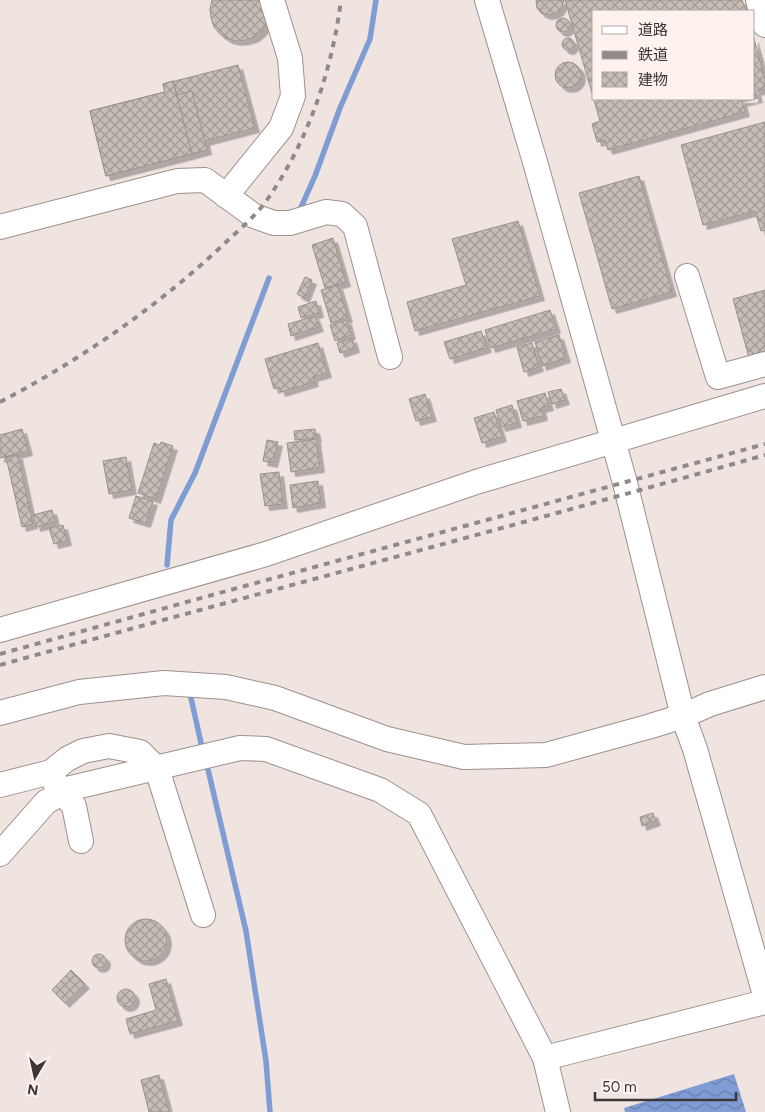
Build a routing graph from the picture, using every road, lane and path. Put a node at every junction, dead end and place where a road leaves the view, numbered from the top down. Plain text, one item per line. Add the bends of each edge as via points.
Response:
1 (272, 0) edge
2 (486, 0) edge
3 (758, 0) edge
4 (765, 25) edge
5 (226, 196) junction
6 (0, 227) edge
7 (687, 276) dead end
8 (390, 357) dead end
9 (765, 364) edge
10 (765, 396) edge
11 (613, 442) junction
12 (0, 630) edge
13 (765, 687) edge
14 (0, 713) edge
15 (683, 716) junction
16 (168, 766) junction
17 (57, 782) junction
18 (0, 785) edge
19 (81, 841) dead end
20 (0, 854) edge
21 (203, 915) dead end
22 (765, 995) edge
23 (765, 1002) edge
24 (545, 1058) junction
25 (558, 1112) edge

1 - 5 street via 290,58 293,96 281,128
2 - 11 street
3 - 4 street
5 - 6 street via 205,180 176,181
5 - 8 street via 254,216 274,223 290,223 326,212 342,214 355,226
7 - 9 street via 718,377
10 - 11 street
11 - 12 street via 476,482 266,554
11 - 15 street
13 - 15 street
14 - 15 street via 79,692 164,683 226,687 275,698 387,739 464,757 546,755
15 - 22 street
16 - 17 street via 71,788
16 - 17 street via 140,752 109,746 83,751 67,759
16 - 21 street
16 - 24 street via 240,748 266,748 371,786 419,814
17 - 18 street
17 - 19 street via 74,806
17 - 20 street via 46,802
23 - 24 street
24 - 25 street

